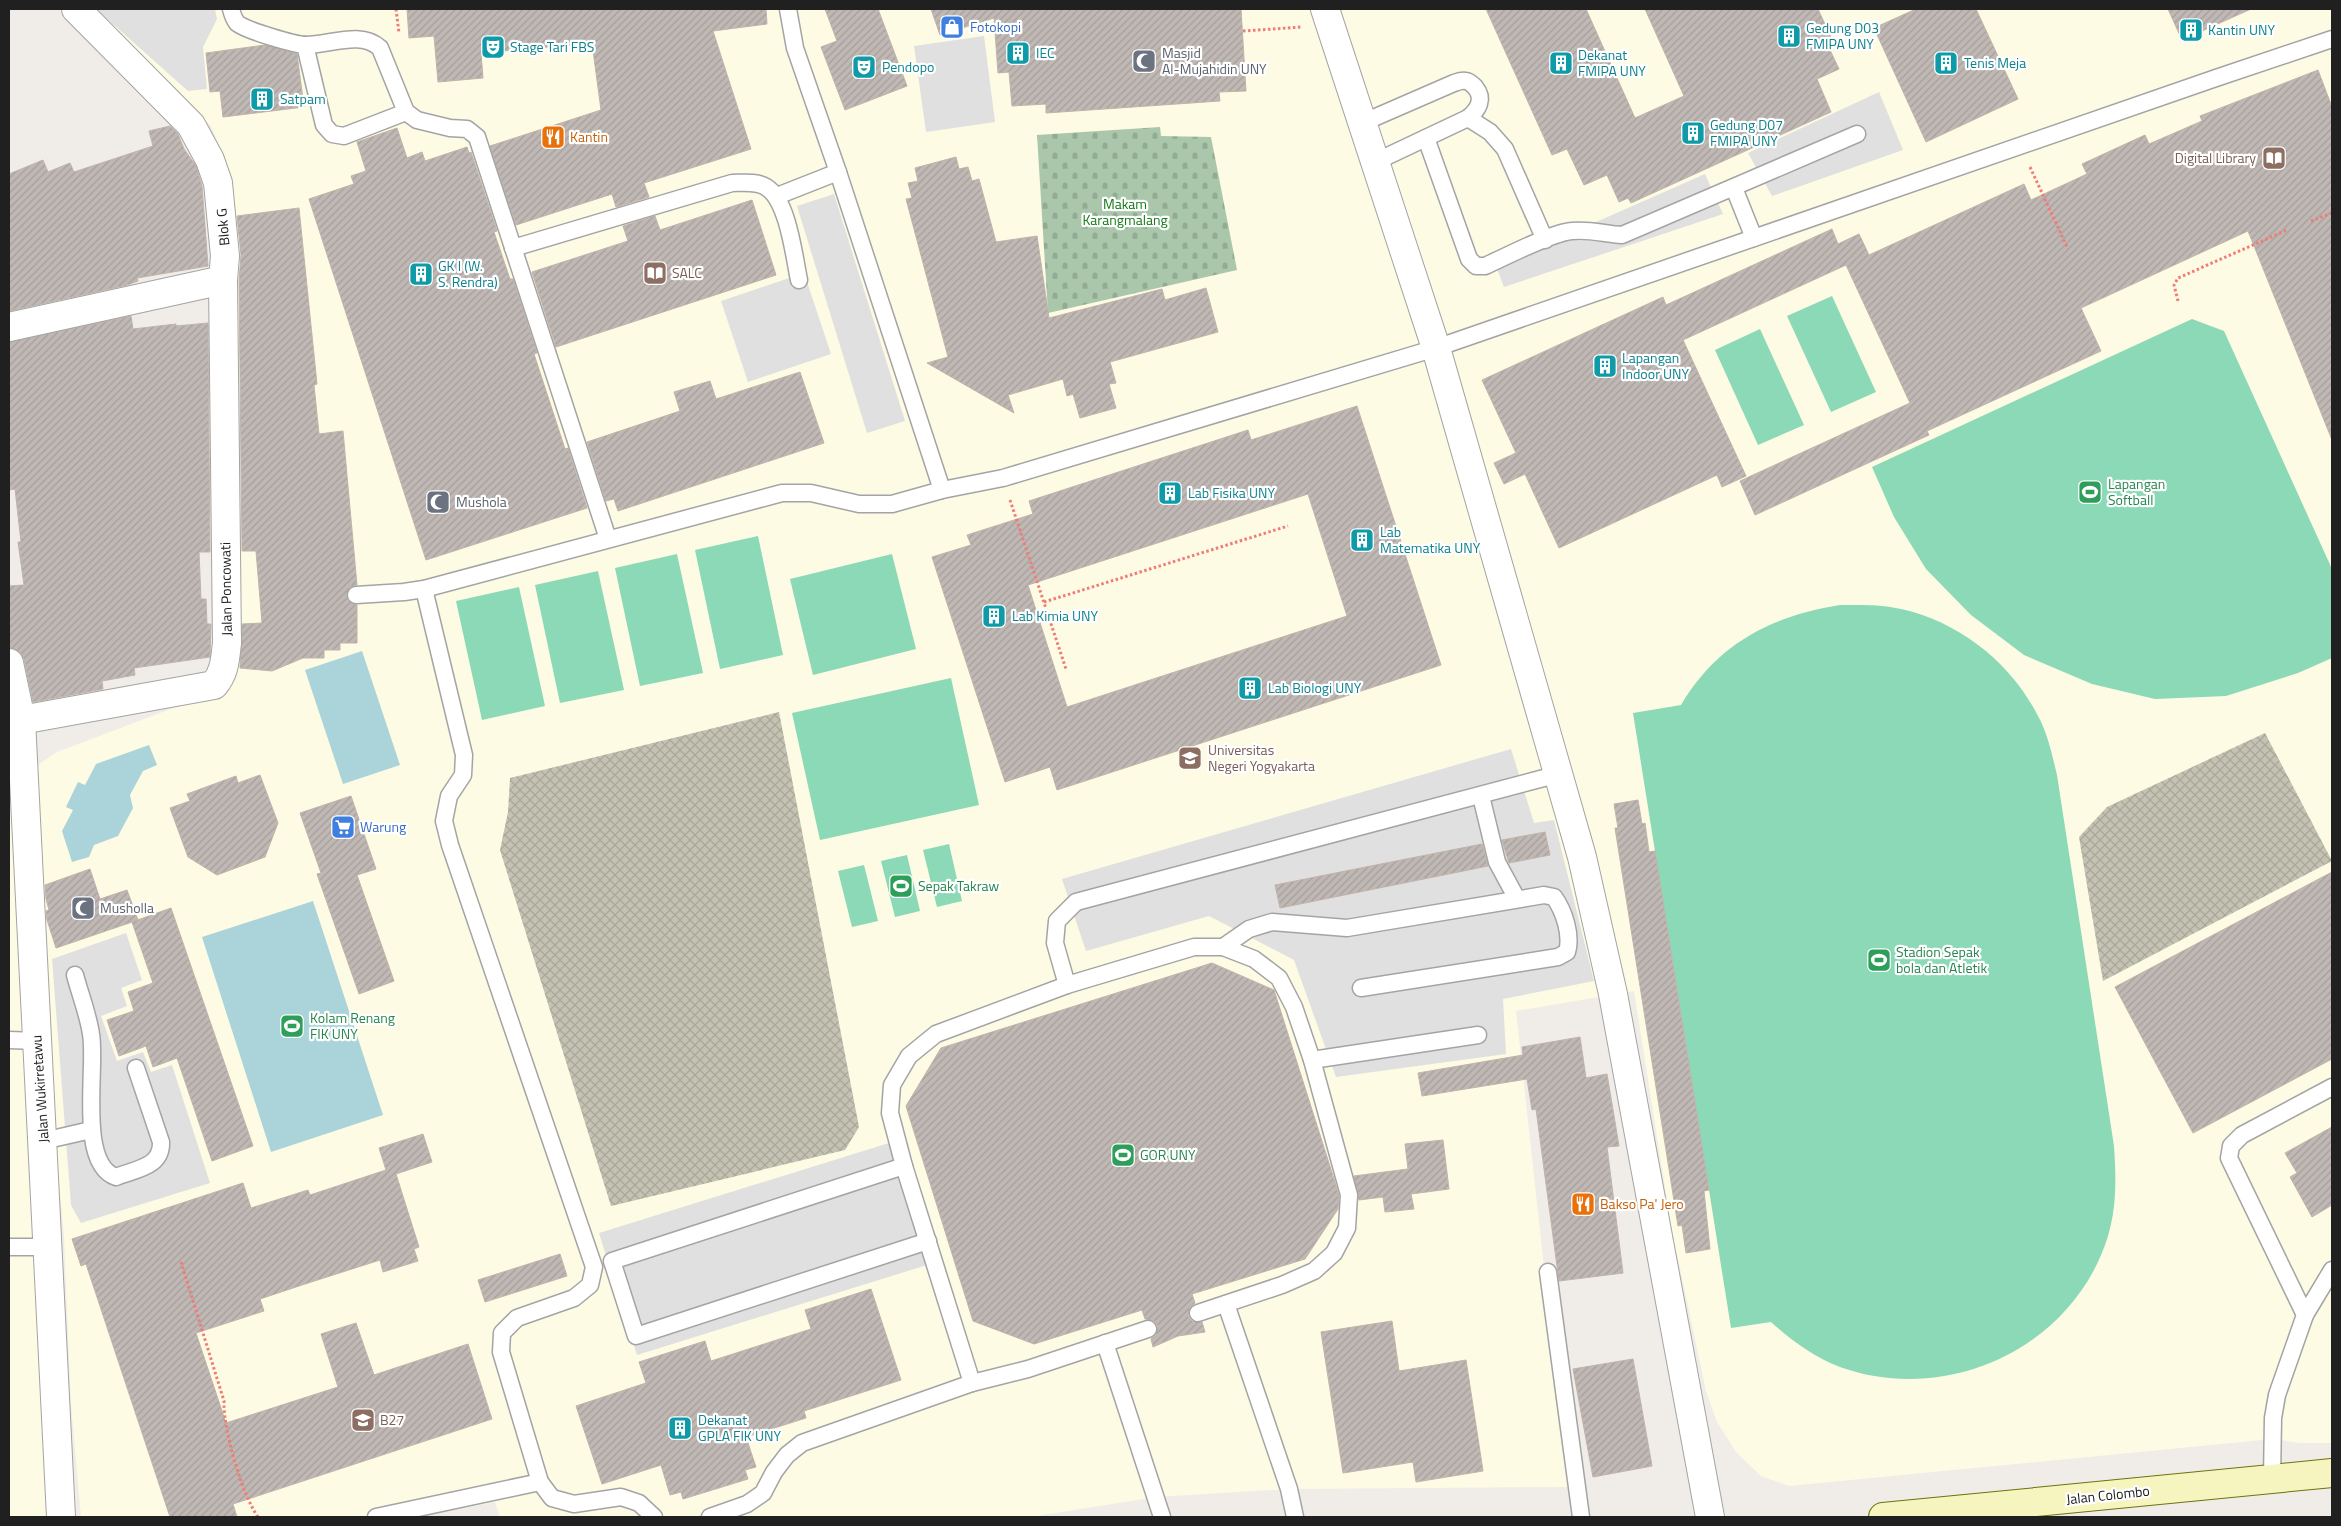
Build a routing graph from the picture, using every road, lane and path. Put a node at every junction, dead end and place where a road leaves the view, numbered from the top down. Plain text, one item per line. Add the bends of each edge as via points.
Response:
1 (76, 9) edge
2 (231, 9) edge
3 (788, 9) edge
4 (1327, 15) edge
5 (1243, 31) dead end
6 (2332, 39) edge
7 (304, 45) junction
8 (406, 112) junction
9 (1468, 118) junction
10 (1362, 123) junction
11 (1857, 134) dead end
12 (1426, 138) junction
13 (2020, 146) junction
14 (1375, 162) junction
15 (838, 172) junction
16 (1734, 188) junction
17 (776, 196) junction
18 (2332, 213) edge
19 (2310, 221) dead end
20 (2287, 230) dead end
21 (1754, 238) junction
22 (1545, 240) junction
23 (513, 248) junction
24 (2068, 250) dead end
25 (223, 280) junction
26 (800, 280) dead end
27 (2178, 301) dead end
28 (9, 327) edge
29 (1436, 348) junction
30 (1003, 478) junction
31 (942, 490) junction
32 (1288, 526) dead end
33 (608, 539) junction
34 (424, 588) junction
35 (356, 594) dead end
36 (1044, 602) junction
37 (9, 662) edge
38 (1066, 669) dead end
39 (15, 719) edge
40 (1558, 774) junction
41 (1481, 796) junction
42 (1517, 899) junction
43 (1223, 947) junction
44 (75, 975) dead end
45 (1067, 985) junction
46 (1360, 988) dead end
47 (1478, 1036) dead end
48 (9, 1040) edge
49 (37, 1041) junction
50 (1312, 1060) junction
51 (136, 1068) dead end
52 (2332, 1087) edge
53 (91, 1130) junction
54 (43, 1141) junction
55 (904, 1166) junction
56 (928, 1241) junction
57 (9, 1247) edge
58 (48, 1247) junction
59 (181, 1262) dead end
60 (2332, 1270) edge
61 (1548, 1272) dead end
62 (1226, 1304) junction
63 (1198, 1313) dead end
64 (2306, 1315) junction
65 (1148, 1329) dead end
66 (1105, 1343) junction
67 (972, 1383) junction
68 (2332, 1473) edge
69 (2272, 1479) junction
70 (540, 1482) junction
71 (749, 1511) edge
72 (61, 1517) edge
73 (258, 1517) edge
74 (376, 1517) edge
75 (654, 1517) edge
76 (710, 1517) edge
77 (1162, 1517) edge
78 (1295, 1517) edge
79 (1580, 1517) edge
80 (1710, 1517) edge
81 (1883, 1517) edge

1 - 25 street, Blok G via 191,125 203,146 218,183 225,256
2 - 7 lane via 236,22 246,30
3 - 15 lane via 794,48
4 - 5 path via 1312,27
4 - 10 street
6 - 13 lane
7 - 8 lane via 372,40 380,48
7 - 8 lane via 324,125 332,134 344,136
8 - 23 lane via 418,120 467,129 477,137
9 - 10 lane via 1481,101 1474,85 1466,81 1454,83
9 - 12 lane
9 - 22 lane via 1490,132 1505,149
10 - 14 street
11 - 16 lane
12 - 14 lane
12 - 22 lane via 1469,259 1476,266 1485,266
13 - 21 lane
13 - 24 path
14 - 29 street
15 - 17 lane
15 - 31 lane
16 - 21 lane
16 - 22 lane via 1622,234 1569,231
17 - 23 lane via 766,186 732,183
17 - 26 lane via 786,219
18 - 19 path
20 - 27 path via 2178,278 2174,285
21 - 29 lane
23 - 33 lane
25 - 28 street
25 - 39 street, Jalan Poncowati via 227,642 221,677 214,685
29 - 30 lane
29 - 40 street
30 - 31 lane
30 - 36 path
31 - 33 lane via 892,504 859,504 811,493 782,493
32 - 36 path
33 - 34 lane
34 - 35 lane
34 - 70 lane via 464,755 463,775 449,796 444,821 450,846 594,1267 590,1285 574,1298 517,1318 502,1333 501,1352
36 - 38 path
37 - 39 street, Jalan Wukirretawu
39 - 49 street, Jalan Wukirretawu
40 - 41 lane
40 - 80 street via 1582,858 1613,994
41 - 42 lane via 1497,862
41 - 45 lane via 1076,902 1057,921 1055,944
42 - 43 lane via 1346,928 1272,922 1249,929
42 - 46 lane via 1544,895 1554,897 1561,906 1570,943 1567,952 1558,957
43 - 45 lane via 1194,947
43 - 50 lane via 1254,959 1279,978 1294,1007
44 - 53 lane via 91,1035
45 - 55 lane via 936,1034 908,1056 892,1085 890,1113
47 - 50 lane
48 - 49 lane
49 - 54 street, Jalan Wukirretawu
50 - 62 lane via 1349,1195 1347,1228 1334,1253 1314,1270
51 - 53 lane via 162,1153 155,1162 116,1177 107,1174 101,1165
52 - 64 lane via 2242,1135 2231,1146 2229,1158
53 - 54 lane
54 - 58 street, Jalan Wukirretawu
55 - 56 lane
55 - 56 lane via 612,1261 636,1336
56 - 67 lane
57 - 58 lane
58 - 72 street, Jalan Wukirretawu
59 - 73 path via 224,1401 224,1417 249,1505
60 - 64 lane
61 - 79 lane
62 - 63 lane
62 - 78 lane via 1289,1489
64 - 69 lane via 2277,1395 2273,1418
65 - 66 lane
66 - 67 lane via 1028,1369
66 - 77 lane
67 - 71 lane via 802,1443 787,1455
68 - 69 main road, Jalan Colombo
69 - 81 main road, Jalan Colombo
70 - 74 lane
70 - 75 lane via 552,1498 574,1504 621,1497 639,1503
71 - 76 lane

